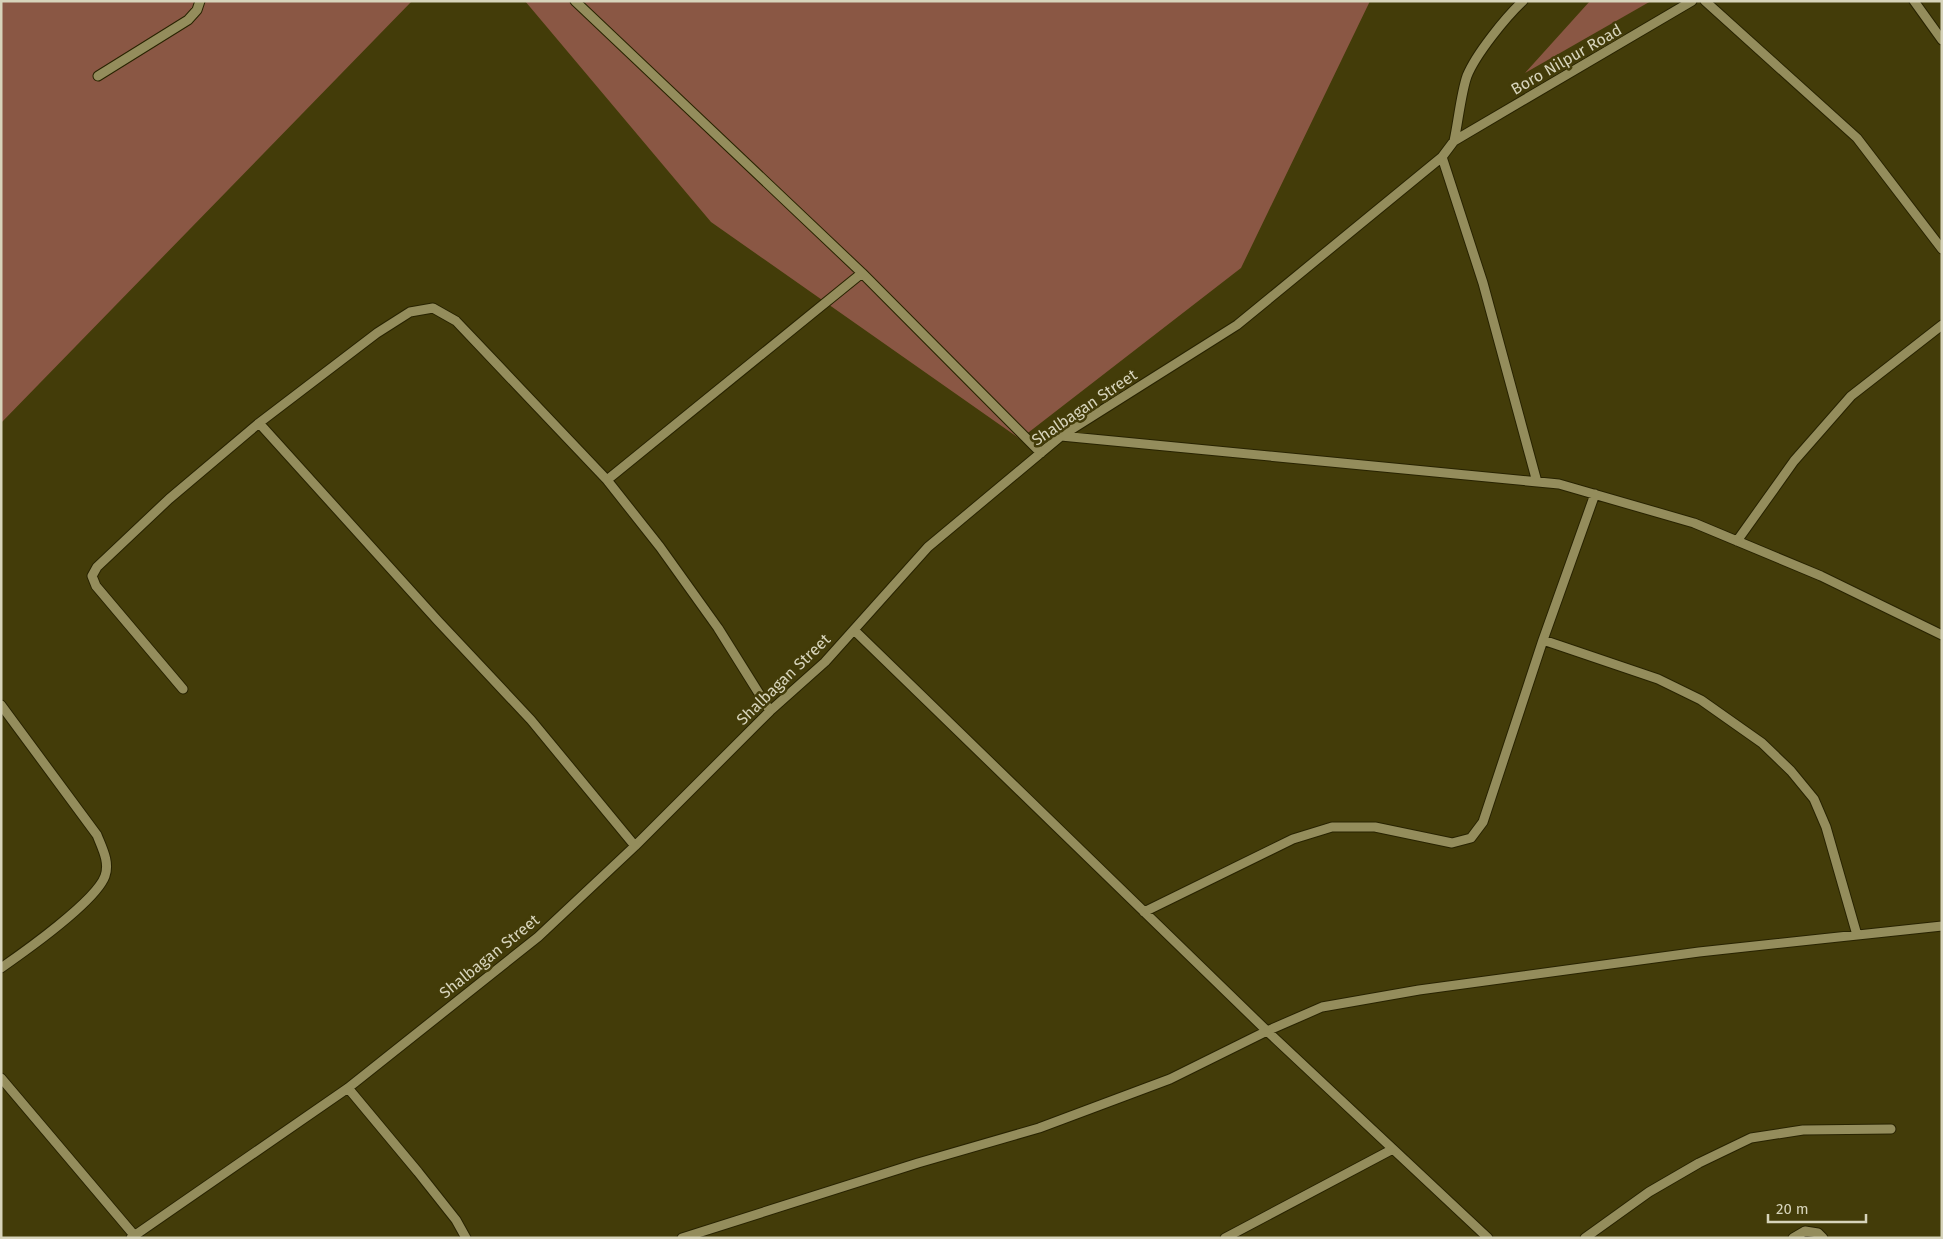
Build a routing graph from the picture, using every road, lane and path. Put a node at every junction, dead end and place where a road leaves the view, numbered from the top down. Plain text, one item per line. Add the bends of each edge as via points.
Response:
1 (200, 1) edge
2 (575, 1) edge
3 (1522, 1) edge
4 (1692, 1) edge
5 (1705, 1) edge
6 (1914, 1) edge
7 (1942, 40) edge
8 (98, 76) dead end
9 (1454, 141) junction
10 (1442, 157) junction
11 (1942, 249) edge
12 (862, 273) junction
13 (1942, 325) edge
14 (259, 423) junction
15 (1061, 436) junction
16 (1041, 453) junction
17 (607, 480) junction
18 (1537, 482) junction
19 (1595, 494) junction
20 (1737, 541) junction
21 (854, 630) junction
22 (1942, 635) edge
23 (1543, 640) junction
24 (183, 689) dead end
25 (1, 705) edge
26 (770, 711) junction
27 (635, 846) junction
28 (1144, 912) junction
29 (1942, 926) edge
30 (1856, 935) junction
31 (1, 968) edge
32 (1267, 1031) junction
33 (1, 1078) edge
34 (348, 1088) junction
35 (1891, 1129) dead end
36 (1394, 1149) junction
37 (132, 1236) edge
38 (466, 1238) edge
39 (682, 1238) edge
40 (1225, 1238) edge
41 (1488, 1238) edge
42 (1585, 1238) edge
43 (1793, 1238) edge
44 (1824, 1238) edge

1 - 8 street via 188,20
2 - 12 street
3 - 9 street via 1487,44 1468,76
4 - 9 street, Boro Nilpur Road
5 - 11 street via 1857,138
6 - 7 street
9 - 10 street, Shalbagan Street
10 - 15 street, Shalbagan Street via 1237,324
10 - 18 street via 1483,283
12 - 16 street
12 - 17 street
13 - 20 street via 1851,396 1794,461
14 - 17 street via 378,333 410,312 433,308 456,321
14 - 24 street via 162,506 97,567 92,576 96,586
14 - 27 street via 531,720
15 - 16 street, Shalbagan Street
15 - 18 street
16 - 21 street, Shalbagan Street via 928,547
17 - 26 street via 712,620
18 - 19 street
19 - 20 street via 1694,523
19 - 23 street
20 - 22 street via 1821,576
21 - 26 street, Shalbagan Street via 826,662
21 - 28 street
23 - 28 street via 1483,822 1471,838 1452,843 1375,827 1332,827 1294,839
23 - 30 street via 1658,679 1701,700 1762,743 1792,771 1814,799 1826,827
25 - 31 street via 97,835 106,857 105,876 90,898
26 - 27 street, Shalbagan Street
27 - 34 street, Shalbagan Street via 538,937
28 - 32 street
29 - 30 street
30 - 32 street via 1699,952 1418,990 1322,1007
32 - 36 street
32 - 39 street via 1170,1079 1039,1128
33 - 37 street
34 - 37 street, Shalbagan Street
34 - 38 street via 456,1220
35 - 42 street via 1803,1130 1752,1138 1648,1192
36 - 40 street
36 - 41 street
43 - 44 street via 1805,1231 1818,1233

